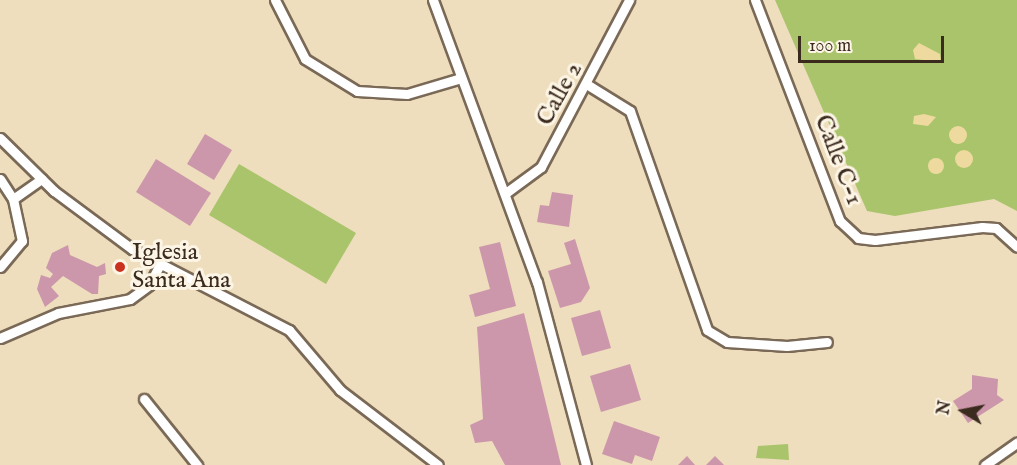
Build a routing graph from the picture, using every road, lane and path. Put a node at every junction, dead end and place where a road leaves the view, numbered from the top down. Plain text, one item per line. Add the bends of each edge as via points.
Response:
1 (275, 0) edge
2 (433, 0) edge
3 (629, 0) edge
4 (755, 0) edge
5 (461, 78) junction
6 (588, 86) junction
7 (0, 138) edge
8 (0, 179) edge
9 (42, 179) junction
10 (507, 192) junction
11 (13, 199) junction
12 (1017, 247) edge
13 (160, 264) junction
14 (0, 267) edge
15 (0, 338) edge
16 (827, 342) dead end
17 (144, 399) dead end
18 (1017, 443) edge
19 (197, 465) edge
20 (438, 465) edge
21 (586, 465) edge
22 (985, 465) edge

1 - 5 street via 305,59 357,91 407,94
2 - 5 street
3 - 6 street, Calle 2
4 - 12 street, Calle C-1 via 846,226 858,237 875,240 942,229 996,228
5 - 10 street
6 - 10 street, Calle 2 via 541,167
6 - 16 street via 630,111 707,330 727,342 787,346
7 - 9 street
8 - 11 street
9 - 11 street
9 - 13 street via 132,249
10 - 21 street
11 - 14 street via 22,242
13 - 15 street via 149,285 130,299 58,313
13 - 20 street via 289,330 340,390
17 - 19 street
18 - 22 street

